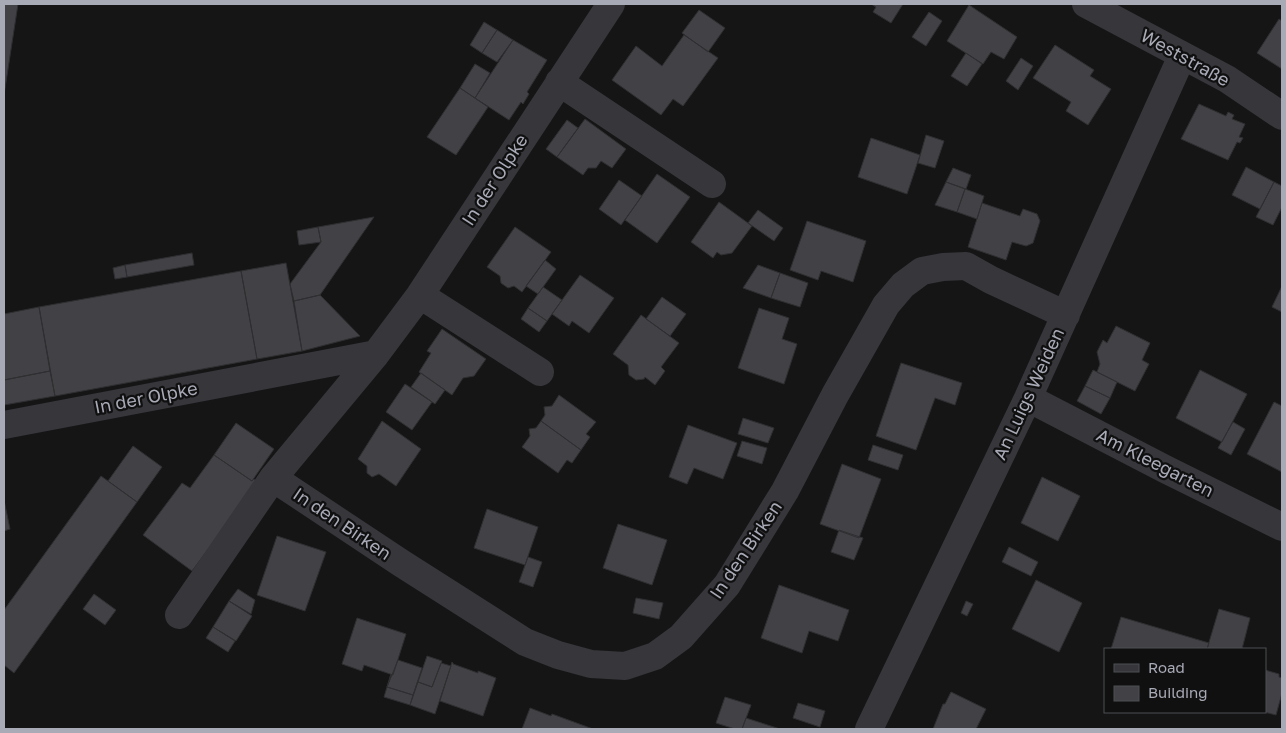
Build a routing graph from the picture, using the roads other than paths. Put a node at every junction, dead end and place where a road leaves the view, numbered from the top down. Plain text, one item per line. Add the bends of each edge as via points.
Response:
1 (611, 4) edge
2 (1086, 4) edge
3 (1182, 56) junction
4 (559, 82) junction
5 (1282, 116) edge
6 (712, 184) dead end
7 (420, 295) junction
8 (1066, 315) junction
9 (376, 354) junction
10 (540, 372) dead end
11 (1028, 398) junction
12 (4, 425) edge
13 (273, 478) junction
14 (1282, 527) edge
15 (179, 615) dead end
16 (869, 729) edge

1 - 4 street, In der Olpke
2 - 3 street, Weststraße
3 - 5 street, Weststraße via 1227,80
3 - 8 street, An Luigs Weiden
4 - 6 street
4 - 7 street, In der Olpke
7 - 9 street, In der Olpke
7 - 10 street
8 - 11 street, An Luigs Weiden
8 - 13 street, In den Birken via 966,266 922,271 903,285 886,305 785,491 727,585 681,637 655,656 625,666 591,664 525,642
9 - 12 street, In der Olpke
9 - 13 street, In der Olpke
11 - 14 street, Am Kleegarten
11 - 16 street, An Luigs Weiden
13 - 15 street, In der Olpke

